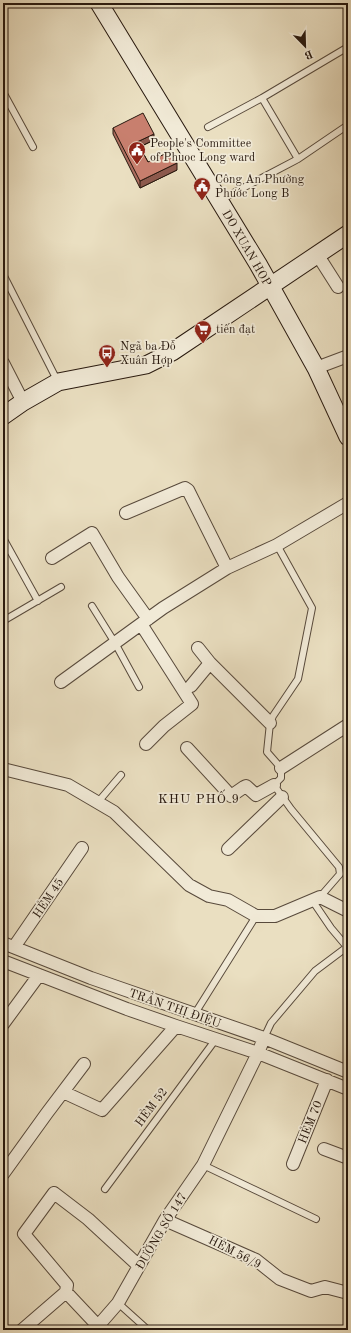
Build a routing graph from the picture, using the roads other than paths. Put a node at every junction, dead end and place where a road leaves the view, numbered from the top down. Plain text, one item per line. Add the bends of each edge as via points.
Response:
1 (98, 3) edge
2 (348, 47) edge
3 (3, 92) edge
4 (262, 98) junction
5 (348, 125) edge
6 (208, 127) dead end
7 (33, 147) dead end
8 (298, 159) junction
9 (220, 200) junction
10 (348, 234) edge
11 (318, 254) junction
12 (3, 274) edge
13 (270, 287) junction
14 (338, 287) dead end
15 (348, 356) edge
16 (3, 363) edge
17 (316, 368) junction
18 (58, 382) junction
19 (23, 402) junction
20 (3, 416) edge
21 (348, 437) edge
22 (348, 503) edge
23 (126, 513) dead end
24 (3, 538) edge
25 (277, 545) junction
26 (52, 558) dead end
27 (227, 568) junction
28 (61, 587) dead end
29 (38, 601) junction
30 (92, 606) dead end
31 (3, 621) edge
32 (145, 622) junction
33 (115, 643) junction
34 (198, 648) dead end
35 (210, 663) junction
36 (61, 682) dead end
37 (191, 686) dead end
38 (139, 687) dead end
39 (270, 724) junction
40 (348, 725) edge
41 (146, 744) dead end
42 (187, 748) dead end
43 (281, 768) junction
44 (3, 769) edge
45 (121, 775) dead end
46 (274, 784) junction
47 (282, 797) junction
48 (98, 802) junction
49 (82, 848) dead end
50 (228, 849) dead end
51 (316, 898) junction
52 (348, 910) edge
53 (256, 916) junction
54 (8, 945) edge
55 (3, 961) edge
56 (39, 975) junction
57 (91, 978) junction
58 (85, 994) junction
59 (194, 1015) junction
60 (3, 1024) edge
61 (176, 1026) junction
62 (264, 1038) junction
63 (216, 1039) junction
64 (258, 1053) junction
65 (84, 1064) dead end
66 (348, 1072) edge
67 (327, 1080) junction
68 (348, 1089) edge
69 (63, 1092) junction
70 (324, 1149) dead end
71 (348, 1158) edge
72 (293, 1164) dead end
73 (203, 1165) junction
74 (3, 1174) edge
75 (105, 1189) dead end
76 (316, 1219) dead end
77 (166, 1220) junction
78 (139, 1266) junction
79 (66, 1292) junction
80 (348, 1293) edge
81 (118, 1303) junction
82 (22, 1330) edge
83 (148, 1330) edge

1 - 9 main road, DO XUAN HOP
2 - 4 lane
3 - 7 lane
4 - 6 lane
4 - 8 lane
5 - 8 lane
8 - 9 lane
9 - 13 main road, DO XUAN HOP
10 - 11 main road
11 - 13 main road
11 - 14 street
12 - 18 lane
13 - 17 main road, DO XUAN HOP
13 - 18 main road via 172,352 146,365
15 - 17 street
16 - 19 street
17 - 21 main road, DO XUAN HOP
18 - 19 main road
19 - 20 main road
22 - 25 street
23 - 27 street via 185,488
24 - 29 lane
25 - 27 street
25 - 39 lane via 312,608 298,678
26 - 32 street via 92,533
27 - 32 street
28 - 29 lane
29 - 31 lane
30 - 33 lane
32 - 33 street
32 - 41 street via 192,704
33 - 36 street
33 - 38 lane
34 - 35 street
35 - 37 street
35 - 39 street
39 - 43 lane via 267,752
40 - 43 street
42 - 46 street via 231,796 246,786 256,795
43 - 46 lane via 281,778
44 - 48 street via 68,785
45 - 48 lane
46 - 47 lane
47 - 50 street
47 - 51 lane via 340,867 340,874
48 - 53 street via 114,812 189,885 210,896 228,900
49 - 54 street, HẺM 45
51 - 52 street
51 - 53 street via 275,916
51 - 62 lane via 331,928 347,947 315,971 272,1024
53 - 59 lane
54 - 57 street, TRẦN THỊ ĐIỆU
55 - 56 street, TRẦN THỊ ĐIỆU
56 - 58 street, TRẦN THỊ ĐIỆU
56 - 60 street
57 - 58 street
57 - 59 street, TRẦN THỊ ĐIỆU
58 - 61 street, TRẦN THỊ ĐIỆU
59 - 62 street, TRẦN THỊ ĐIỆU
61 - 63 street, TRẦN THỊ ĐIỆU
61 - 69 street via 102,1110
62 - 64 street, ĐƯỜNG SỐ 147
62 - 66 street, TRẦN THỊ ĐIỆU
63 - 64 street, TRẦN THỊ ĐIỆU
63 - 75 lane, HẺM 52
64 - 67 street, TRẦN THỊ ĐIỆU
64 - 73 street, ĐƯỜNG SỐ 147
65 - 69 street
67 - 68 street, TRẦN THỊ ĐIỆU
67 - 72 street, HẺM 70
69 - 74 street
70 - 71 street
73 - 76 lane
73 - 77 street, ĐƯỜNG SỐ 147
77 - 78 street, ĐƯỜNG SỐ 147
77 - 80 street, HẺM 56/9 via 256,1260 280,1279 311,1291 325,1287
78 - 79 street via 88,1219 54,1193 24,1234 67,1285
78 - 81 street, ĐƯỜNG SỐ 147
79 - 81 street, ĐƯỜNG SỐ 147 via 98,1326
79 - 82 street
81 - 83 lane

